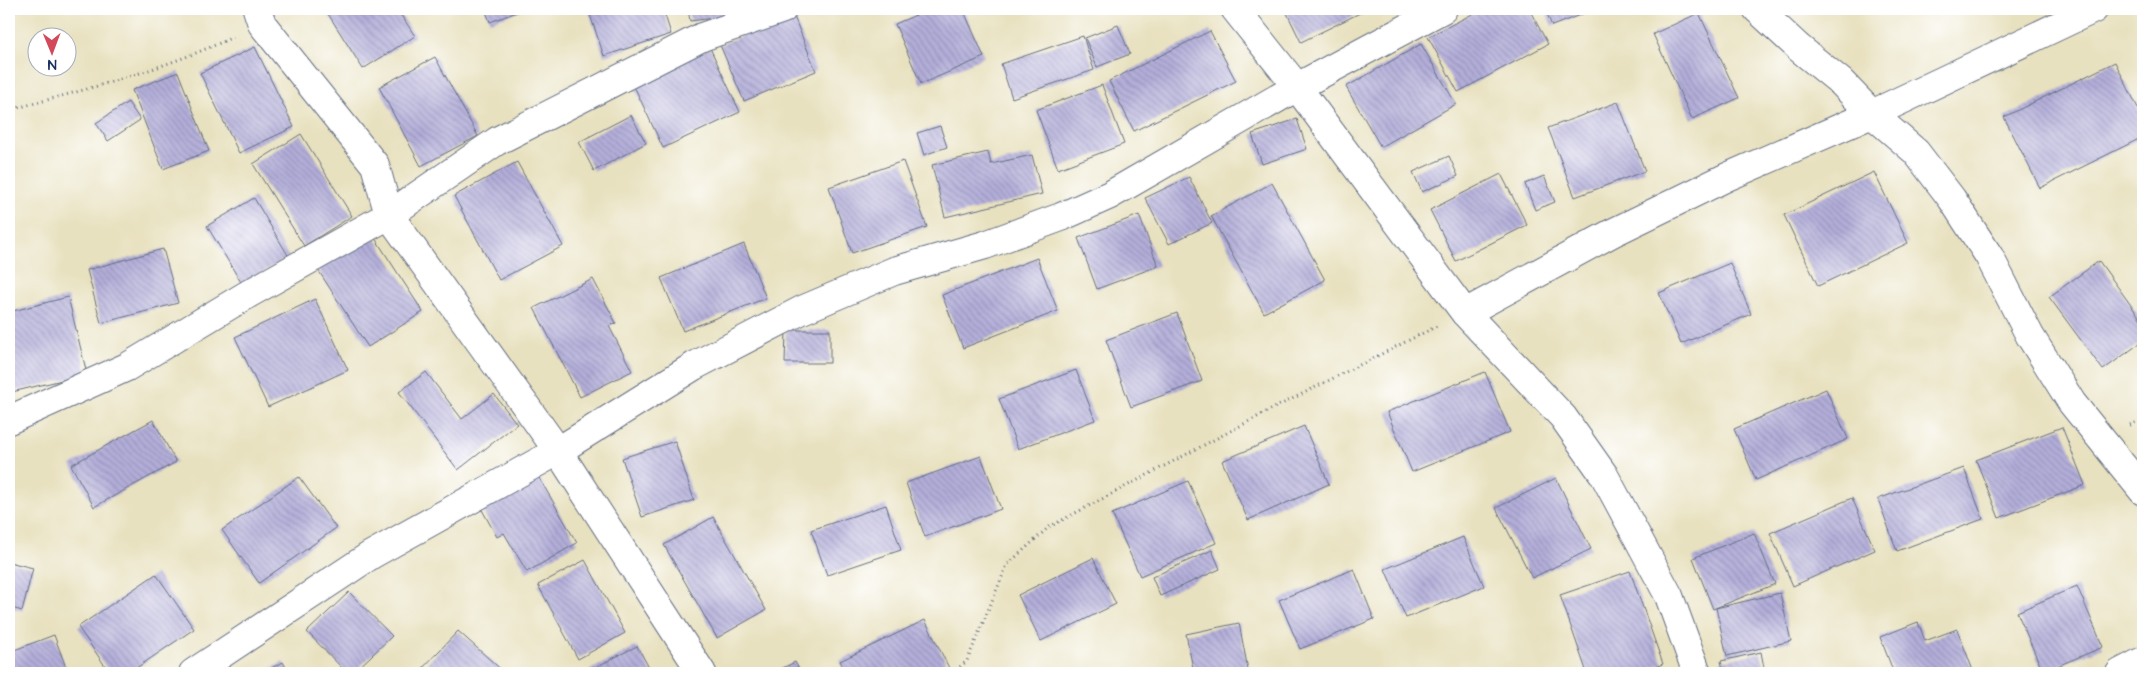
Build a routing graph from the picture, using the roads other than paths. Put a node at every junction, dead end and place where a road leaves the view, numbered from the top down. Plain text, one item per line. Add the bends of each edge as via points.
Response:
1 (783, 9) edge
2 (1235, 9) edge
3 (1443, 9) edge
4 (1757, 9) edge
5 (2094, 9) edge
6 (259, 16) edge
7 (1297, 87) junction
8 (1872, 114) junction
9 (388, 215) junction
10 (1465, 313) junction
11 (9, 420) edge
12 (558, 450) junction
13 (2143, 491) edge
14 (2143, 661) edge
15 (193, 673) edge
16 (702, 673) edge
17 (1697, 673) edge
18 (2120, 673) edge

1 - 9 street via 702,38 497,141
2 - 7 street
3 - 7 street
4 - 8 street via 1841,82
5 - 8 street
6 - 9 street via 375,165
7 - 10 street
7 - 12 street via 1110,195 985,245 894,271 802,310 694,366
8 - 10 street via 1718,181 1612,233
8 - 13 street via 1916,152 1952,199 1989,256 2030,336 2072,403
9 - 11 street via 127,367
9 - 12 street
10 - 17 street via 1563,417 1604,475 1669,596
12 - 15 street via 371,555
12 - 16 street
14 - 18 street

